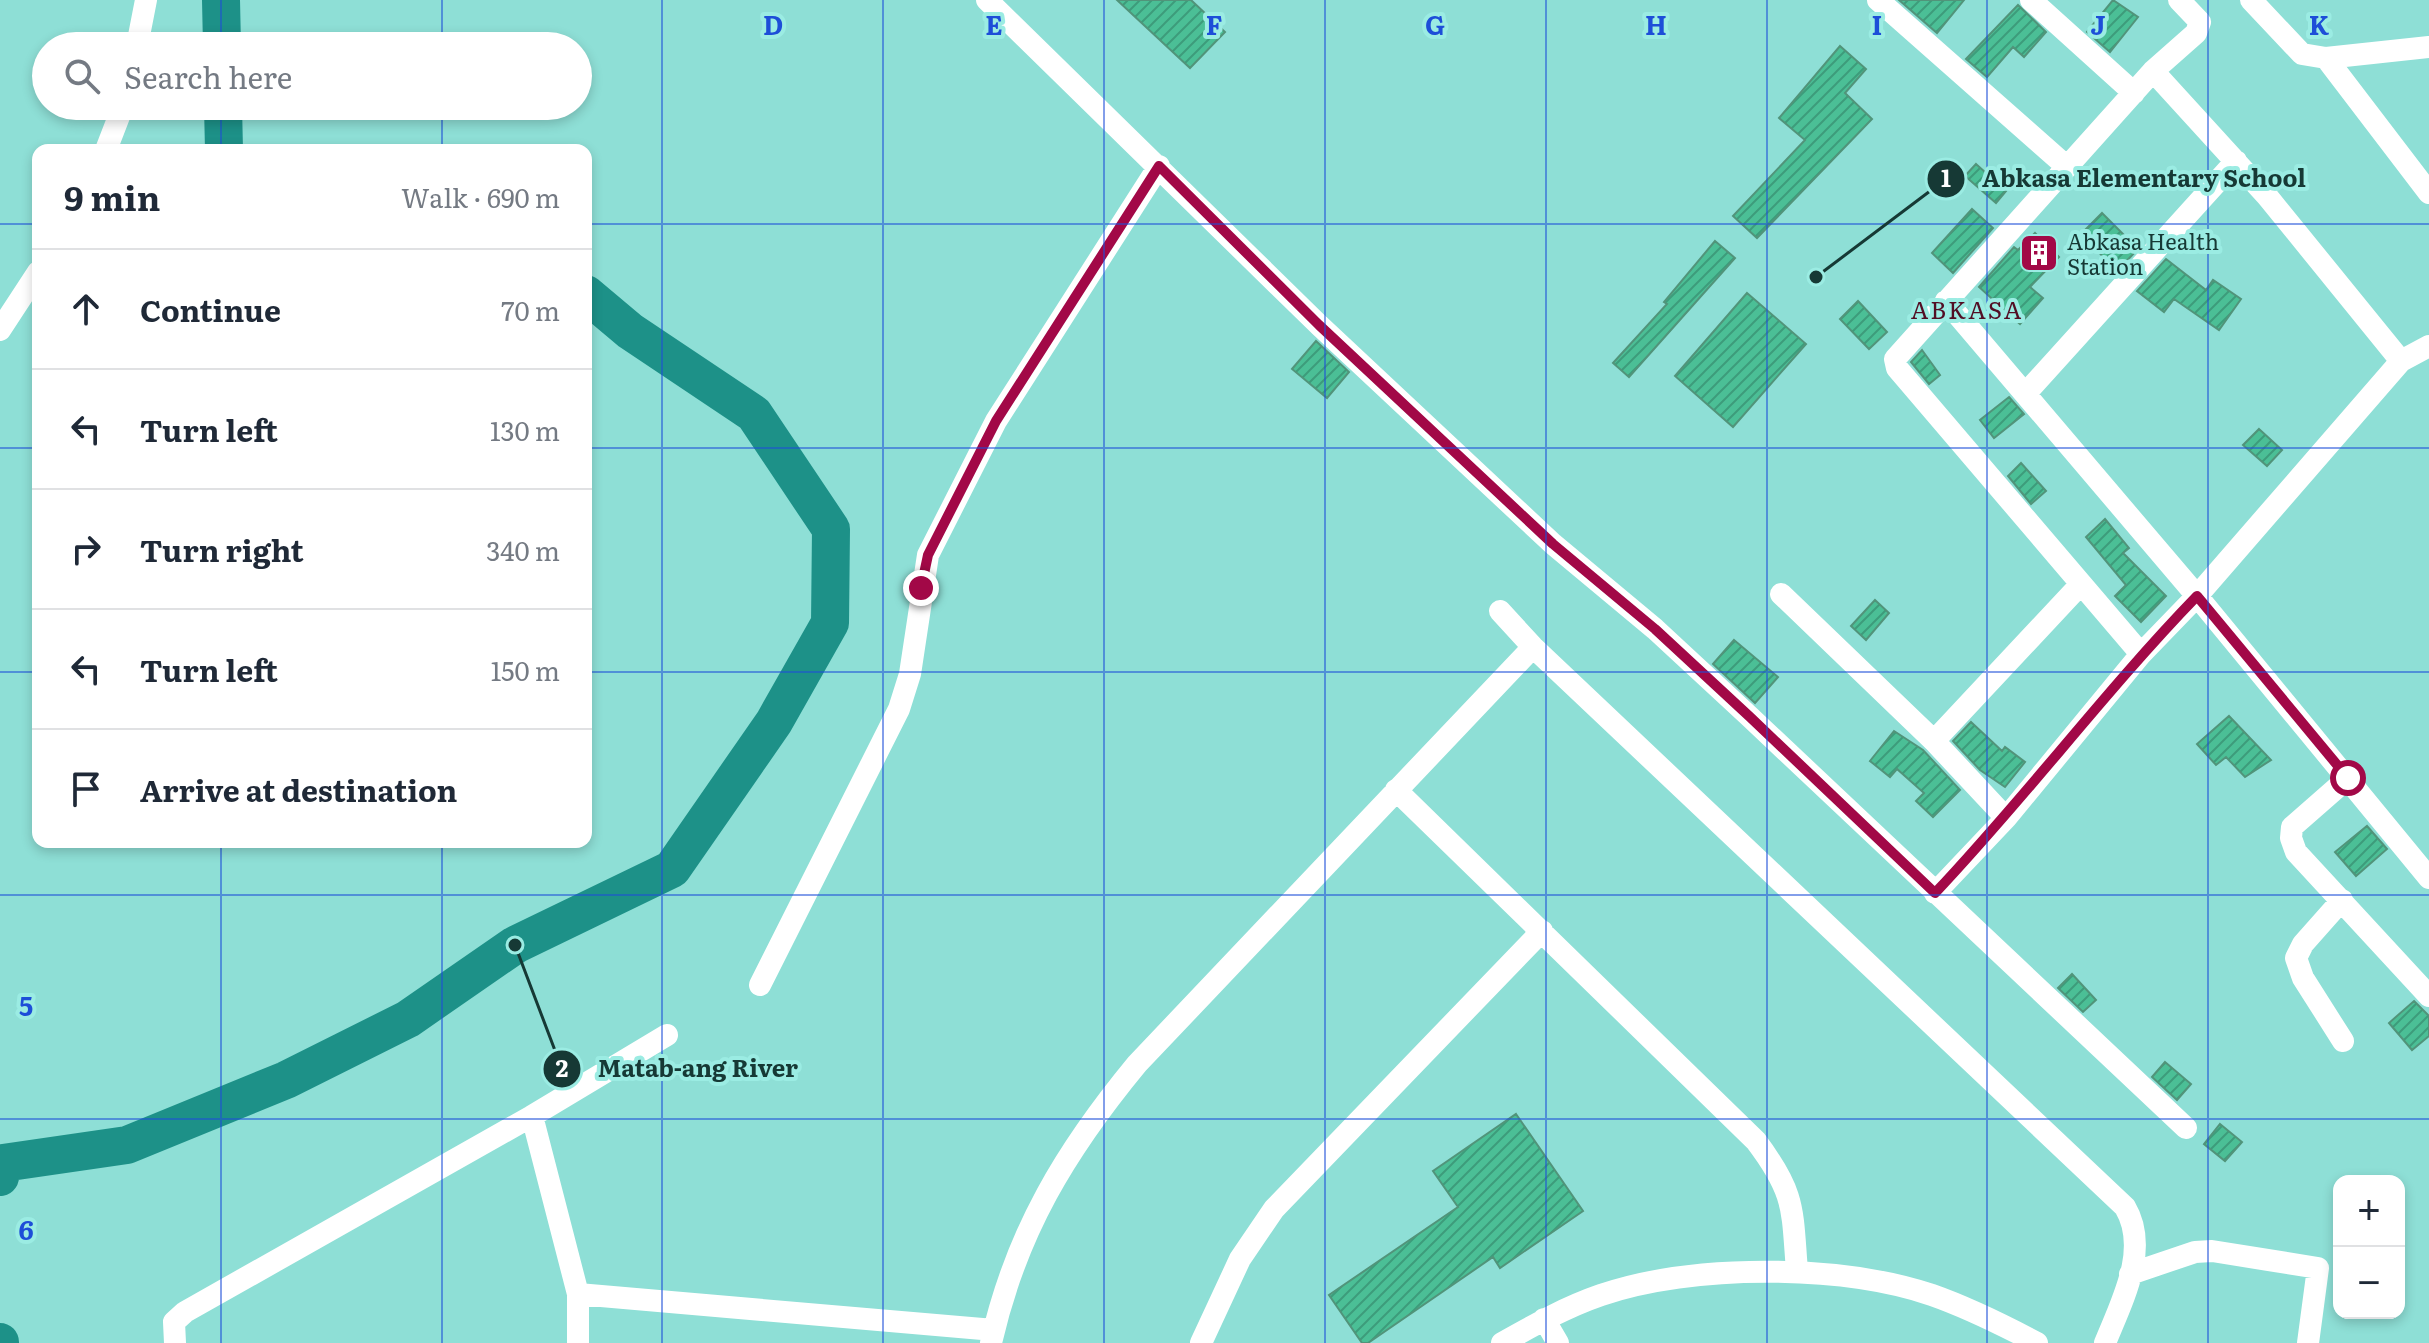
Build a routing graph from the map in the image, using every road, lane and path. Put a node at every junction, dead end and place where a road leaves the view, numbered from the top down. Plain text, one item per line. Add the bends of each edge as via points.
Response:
1 (146, 0) edge
2 (987, 0) edge
3 (1878, 0) edge
4 (2031, 0) edge
5 (2179, 0) edge
6 (2251, 0) edge
7 (140, 32) edge
8 (2429, 47) edge
9 (2326, 58) junction
10 (2153, 71) junction
11 (2134, 93) junction
12 (118, 120) edge
13 (108, 144) edge
14 (2236, 161) junction
15 (1159, 166) junction
16 (2066, 166) junction
17 (2429, 193) edge
18 (32, 281) edge
19 (1946, 301) junction
20 (0, 330) edge
21 (2429, 346) edge
22 (2401, 361) junction
23 (2026, 393) junction
24 (2080, 585) junction
25 (1781, 594) dead end
26 (2197, 596) junction
27 (1500, 611) dead end
28 (1533, 647) junction
29 (2141, 654) junction
30 (1934, 741) junction
31 (2348, 778) junction
32 (1396, 790) junction
33 (2006, 818) junction
34 (2429, 878) edge
35 (1935, 893) junction
36 (2342, 900) junction
37 (1542, 931) junction
38 (760, 985) dead end
39 (2429, 996) edge
40 (667, 1035) dead end
41 (2343, 1041) dead end
42 (532, 1116) junction
43 (2186, 1128) dead end
44 (1797, 1271) junction
45 (2130, 1274) junction
46 (578, 1294) junction
47 (1544, 1319) junction
48 (992, 1336) edge
49 (175, 1343) edge
50 (578, 1343) edge
51 (1201, 1343) edge
52 (1502, 1343) edge
53 (1558, 1343) edge
54 (2037, 1343) edge
55 (2105, 1343) edge
56 (2308, 1343) edge

1 - 7 street
2 - 15 street
3 - 16 street
4 - 11 street
5 - 10 street via 2197,16 2200,27
6 - 9 street via 2292,47
8 - 9 street
9 - 17 street
10 - 11 street
10 - 14 street
11 - 16 street
12 - 13 street
14 - 22 street
14 - 23 street
15 - 35 street via 1341,346 1553,544 1729,697
15 - 38 street via 996,421 928,555 910,674 899,709
16 - 19 street
18 - 20 street
19 - 23 street
19 - 24 street via 1896,356 1897,368
21 - 22 street
22 - 26 street
23 - 26 street
24 - 29 street
24 - 30 street
25 - 30 street
26 - 29 street
26 - 31 street
27 - 28 street
28 - 32 street
28 - 45 street via 2125,1207 2136,1226
29 - 33 street
30 - 33 street
31 - 34 street
31 - 36 street via 2292,827 2291,838 2296,852
32 - 37 street
32 - 48 street via 1137,1064 1093,1118 1044,1193
33 - 35 street
35 - 43 street
36 - 39 street
36 - 41 street via 2296,958
37 - 44 street via 1756,1141 1781,1174 1792,1201
37 - 51 street via 1274,1209 1240,1259
40 - 42 street
42 - 46 street
42 - 49 street via 185,1312 174,1322
44 - 47 street via 1692,1277 1602,1295
44 - 54 street via 1928,1294
45 - 55 street
45 - 56 street via 2212,1251 2318,1268
46 - 48 street
46 - 50 street
47 - 52 street
47 - 53 street

